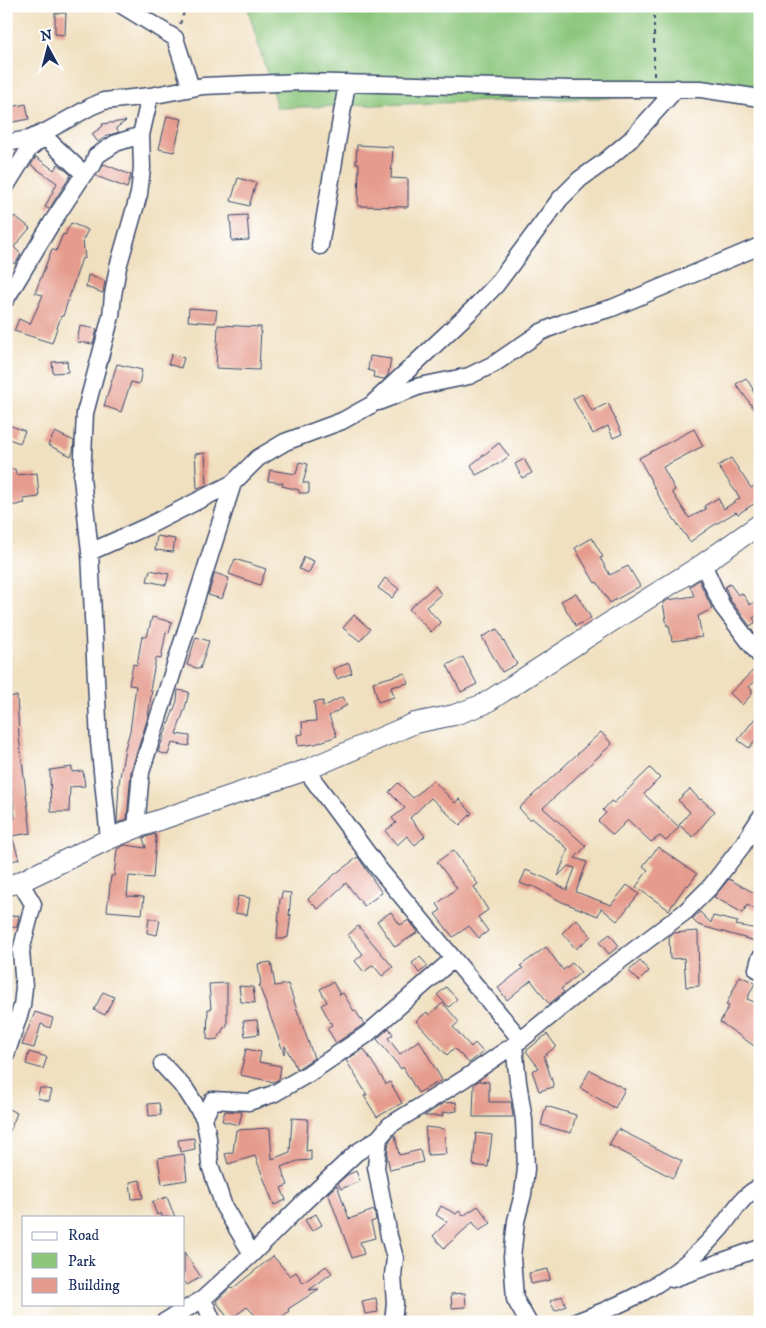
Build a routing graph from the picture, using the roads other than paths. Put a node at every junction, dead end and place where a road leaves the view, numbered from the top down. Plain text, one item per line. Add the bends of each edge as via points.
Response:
1 (123, 6) edge
2 (347, 84) junction
3 (191, 88) junction
4 (677, 88) junction
5 (150, 96) junction
6 (760, 98) edge
7 (46, 134) junction
8 (141, 135) junction
9 (6, 143) edge
10 (84, 174) junction
11 (6, 186) edge
12 (320, 246) dead end
13 (760, 246) edge
14 (6, 299) edge
15 (371, 405) junction
16 (233, 484) junction
17 (760, 524) edge
18 (90, 552) junction
19 (703, 564) junction
20 (760, 656) edge
21 (306, 770) junction
22 (760, 818) edge
23 (136, 828) junction
24 (109, 839) junction
25 (13, 884) edge
26 (453, 959) junction
27 (518, 1043) junction
28 (6, 1056) edge
29 (162, 1064) dead end
30 (204, 1118) junction
31 (379, 1138) junction
32 (760, 1187) edge
33 (760, 1248) edge
34 (252, 1254) junction
35 (660, 1284) junction
36 (203, 1299) junction
37 (164, 1322) edge
38 (213, 1322) edge
39 (393, 1322) edge
40 (528, 1322) edge
41 (576, 1322) edge

1 - 3 street via 175,38
2 - 3 street via 300,82
2 - 4 street
2 - 12 street
3 - 5 street
4 - 6 street via 701,88
4 - 15 street via 630,140 560,199 496,285
5 - 7 street via 92,106
5 - 8 street
7 - 9 street
7 - 10 street
7 - 11 street via 29,149
8 - 10 street via 106,148
8 - 18 street via 139,194 118,267 111,316 85,413 82,478
10 - 14 street
13 - 15 street via 612,308 541,332 494,364 469,376 420,386
15 - 16 street via 342,421 274,448 258,458
16 - 18 street
16 - 23 street via 141,772
17 - 19 main road
18 - 24 street via 99,742
19 - 20 street via 722,606
19 - 21 main road via 484,704 415,724
21 - 23 main road
21 - 26 street via 379,869
22 - 27 street via 711,886 686,911
23 - 24 main road
24 - 25 main road
25 - 28 street via 33,904 21,951 22,1006
26 - 27 street
26 - 30 street via 366,1036 308,1074 273,1094 249,1102 213,1100
27 - 31 street via 390,1125
27 - 40 street via 526,1169 512,1258 515,1299
29 - 30 street via 186,1090
30 - 34 street via 210,1165 224,1207
31 - 34 street via 356,1153
31 - 39 street via 376,1167 394,1258
32 - 35 street via 743,1198 695,1255
33 - 35 street
34 - 36 street
35 - 41 street
36 - 37 street
36 - 38 street

